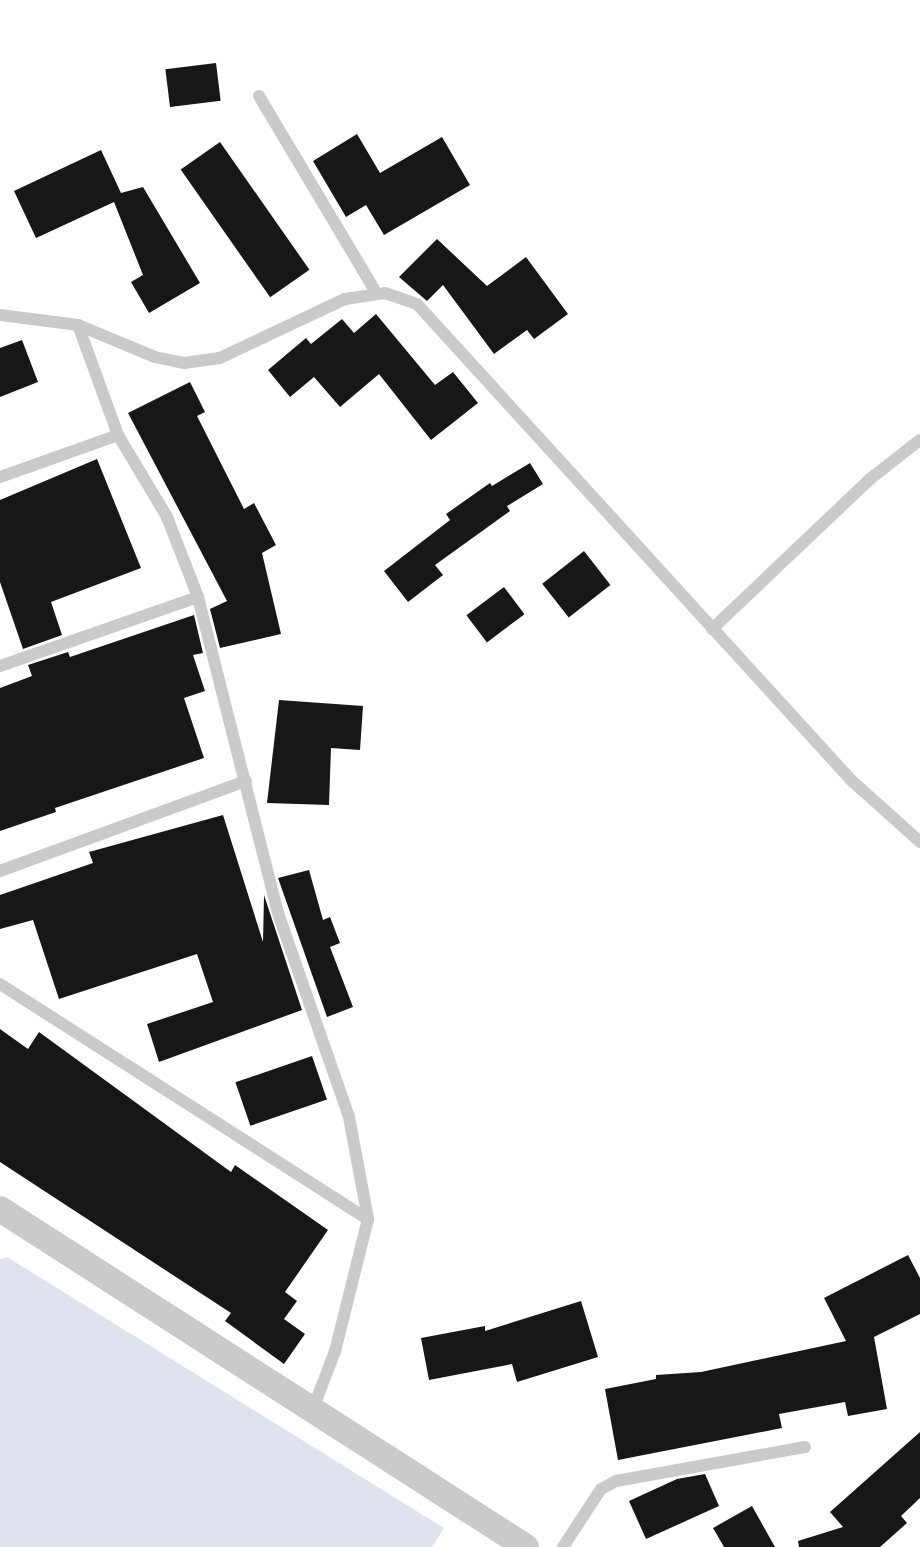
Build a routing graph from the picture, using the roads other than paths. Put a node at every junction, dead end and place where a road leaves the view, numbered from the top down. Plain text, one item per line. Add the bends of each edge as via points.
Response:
1 (259, 96) dead end
2 (377, 294) junction
3 (0, 315) edge
4 (78, 325) junction
5 (118, 435) junction
6 (920, 440) edge
7 (0, 477) edge
8 (198, 597) junction
9 (712, 629) junction
10 (0, 666) edge
11 (246, 781) junction
12 (920, 842) edge
13 (0, 871) edge
14 (0, 984) edge
15 (1, 1212) edge
16 (368, 1219) junction
17 (313, 1409) junction
18 (805, 1447) dead end
19 (526, 1547) edge
20 (563, 1547) edge

1 - 2 lane
2 - 4 lane via 345,299 220,358 184,363 155,357
2 - 9 lane via 417,304
3 - 4 lane
4 - 5 lane
5 - 7 lane
5 - 8 lane via 167,517
6 - 9 lane via 870,479
8 - 10 lane
8 - 11 lane
9 - 12 lane via 850,780
11 - 13 lane
11 - 16 lane via 293,963 349,1117
14 - 16 lane
15 - 17 street
16 - 17 lane via 335,1351
17 - 19 street
18 - 20 lane via 616,1480 601,1489

